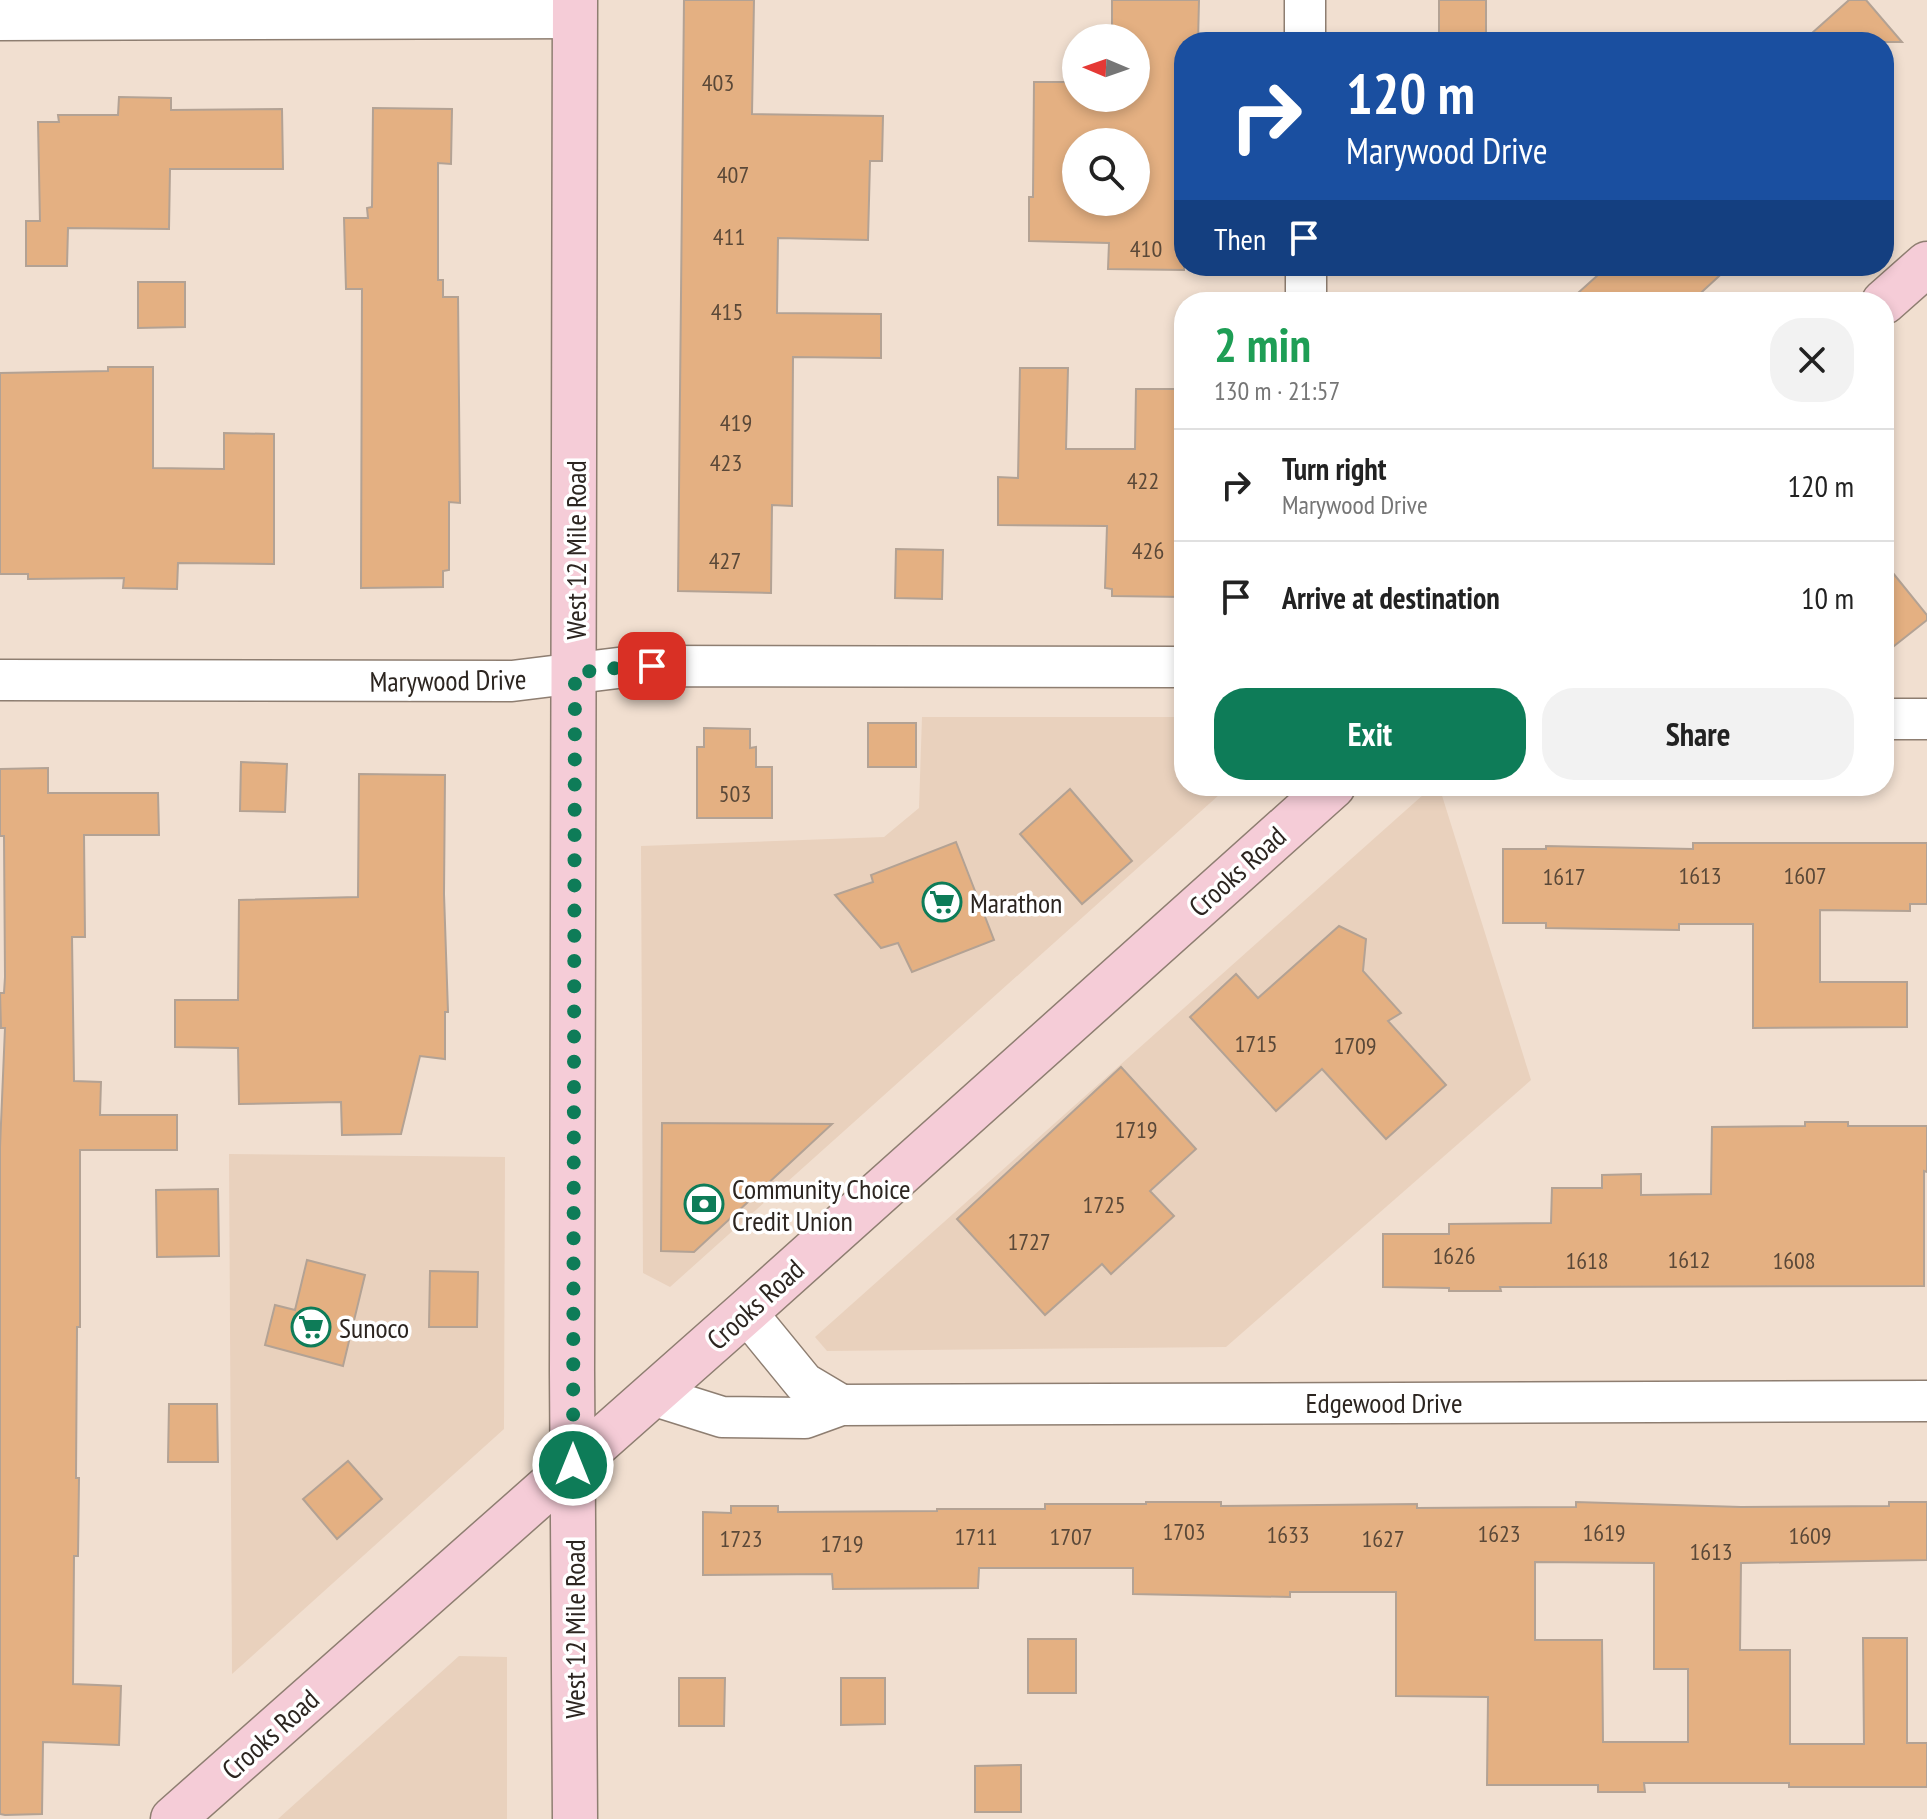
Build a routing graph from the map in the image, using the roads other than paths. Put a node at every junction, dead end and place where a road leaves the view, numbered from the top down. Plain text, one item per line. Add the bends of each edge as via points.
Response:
1 (1305, 0) edge
2 (575, 9) edge
3 (0, 20) edge
4 (1305, 32) edge
5 (1927, 264) edge
6 (1894, 293) edge
7 (1174, 667) edge
8 (575, 673) junction
9 (0, 680) edge
10 (1894, 719) edge
11 (1927, 719) edge
12 (1322, 796) edge
13 (746, 1312) junction
14 (652, 1395) junction
15 (1927, 1401) edge
16 (841, 1405) junction
17 (573, 1465) junction
18 (173, 1819) edge
19 (575, 1819) edge

1 - 4 street
2 - 3 street
2 - 8 main road, West 12 Mile Road
5 - 6 main road
7 - 8 street, Marywood Drive via 634,666
8 - 9 street, Marywood Drive via 472,682
8 - 17 main road, West 12 Mile Road
10 - 11 street
12 - 13 main road, Crooks Road
13 - 14 main road, Crooks Road
13 - 16 street via 804,1383
14 - 16 street, Edgewood Drive via 722,1417 805,1418
14 - 17 main road, Crooks Road
15 - 16 street, Edgewood Drive
17 - 18 main road, Crooks Road
17 - 19 main road, West 12 Mile Road

